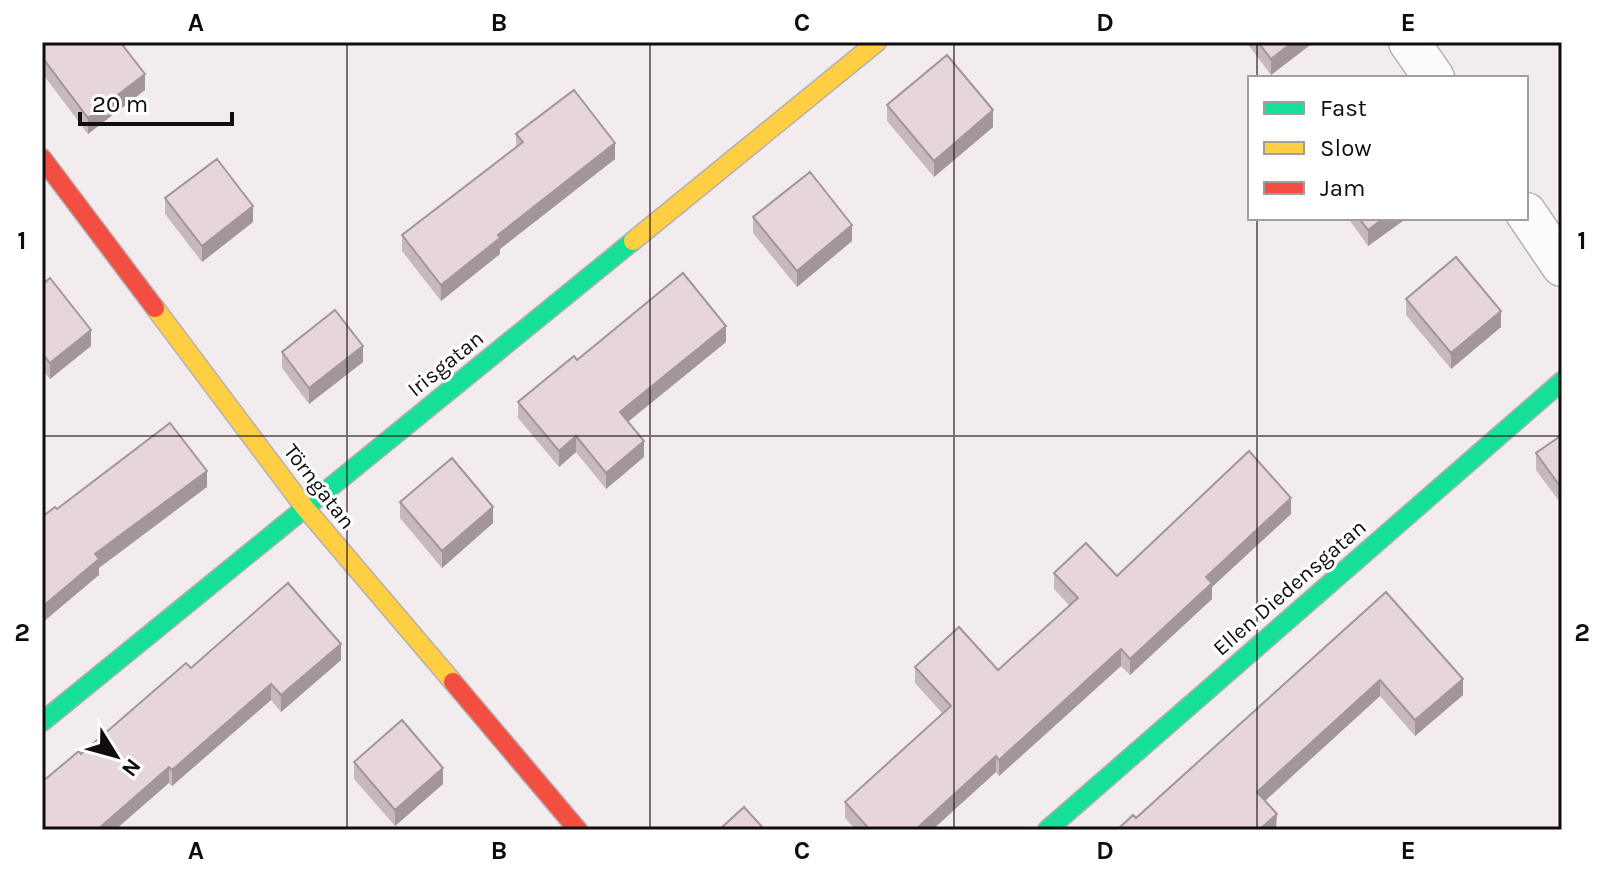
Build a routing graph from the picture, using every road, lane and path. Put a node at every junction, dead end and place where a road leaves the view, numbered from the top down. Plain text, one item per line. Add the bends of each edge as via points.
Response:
1 (877, 42) edge
2 (1409, 42) edge
3 (1433, 76) edge
4 (42, 158) edge
5 (1528, 216) edge
6 (1562, 266) edge
7 (1562, 381) edge
8 (305, 508) junction
9 (42, 722) edge
10 (578, 830) edge
11 (1047, 830) edge

1 - 8 street, Irisgatan
2 - 3 street
4 - 8 street, Törngatan
5 - 6 street
7 - 11 street, Ellen Diedensgatan
8 - 9 street, Irisgatan
8 - 10 street, Törngatan

